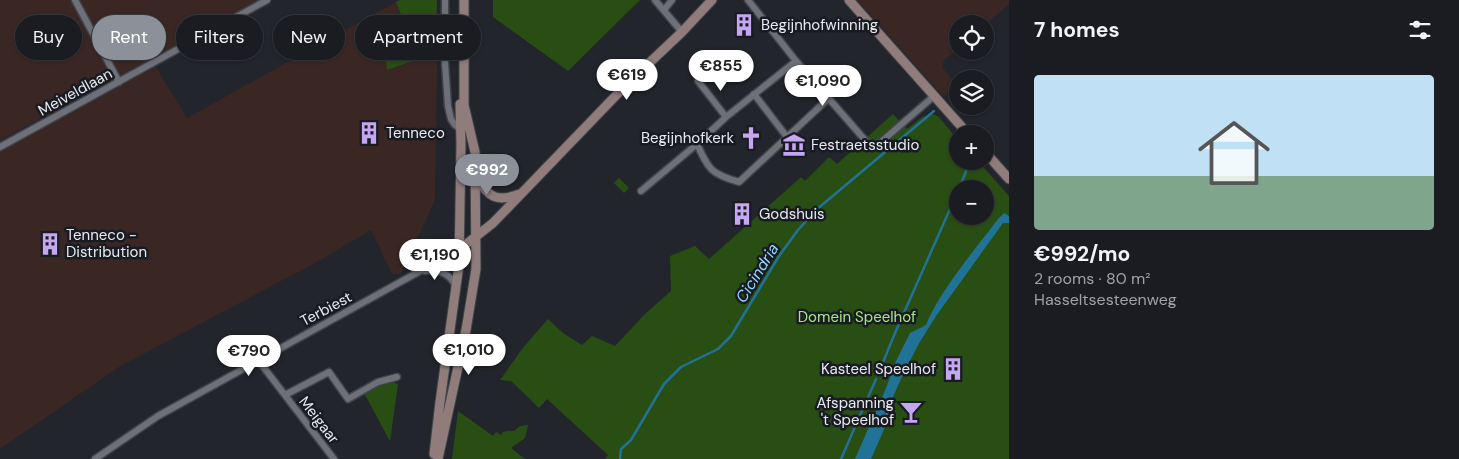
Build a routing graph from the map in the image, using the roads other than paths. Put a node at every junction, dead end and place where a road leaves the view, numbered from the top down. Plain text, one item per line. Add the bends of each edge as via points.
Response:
1 (76, 0) edge
2 (267, 0) edge
3 (445, 0) edge
4 (460, 0) edge
5 (464, 0) edge
6 (655, 0) edge
7 (672, 0) edge
8 (712, 0) edge
9 (748, 0) edge
10 (849, 0) edge
11 (664, 10) junction
12 (682, 32) junction
13 (796, 61) junction
14 (698, 81) dead end
15 (119, 82) junction
16 (754, 94) junction
17 (934, 96) junction
18 (829, 98) junction
19 (726, 117) junction
20 (960, 125) edge
21 (460, 129) junction
22 (787, 137) junction
23 (697, 144) junction
24 (0, 147) edge
25 (994, 162) edge
26 (475, 175) junction
27 (1009, 179) edge
28 (641, 191) dead end
29 (522, 193) junction
30 (476, 238) junction
31 (460, 249) junction
32 (416, 274) junction
33 (456, 286) junction
34 (258, 360) junction
35 (397, 377) dead end
36 (285, 396) junction
37 (95, 459) edge
38 (334, 459) edge
39 (433, 459) edge
40 (438, 459) edge

1 - 15 street
2 - 15 street, Meiveldlaan
3 - 21 street via 448,106 451,119
4 - 21 main road
5 - 26 main road via 464,105 474,146
6 - 11 street
7 - 11 street
8 - 12 main road
9 - 13 street
10 - 17 main road
11 - 12 street
12 - 29 main road
13 - 16 street
13 - 18 street
14 - 19 street
15 - 24 street, Meiveldlaan
16 - 19 street
16 - 22 street
17 - 18 street via 875,144 865,140
17 - 20 main road
18 - 22 street
19 - 23 street
21 - 31 main road
22 - 23 street via 739,182 712,171
23 - 28 street
25 - 27 main road
26 - 29 main road via 484,190 495,196 505,199
26 - 30 main road
29 - 30 main road
30 - 31 main road
30 - 40 main road via 472,297
31 - 32 street, Terbiest
31 - 33 main road
32 - 33 street, Terbiest via 431,270 442,272
32 - 34 street, Terbiest
33 - 39 main road
34 - 36 street, Meigaar
34 - 37 street, Terbiest via 158,416
35 - 36 street, Meigaar via 378,382 348,399 329,372
36 - 38 street, Meigaar

